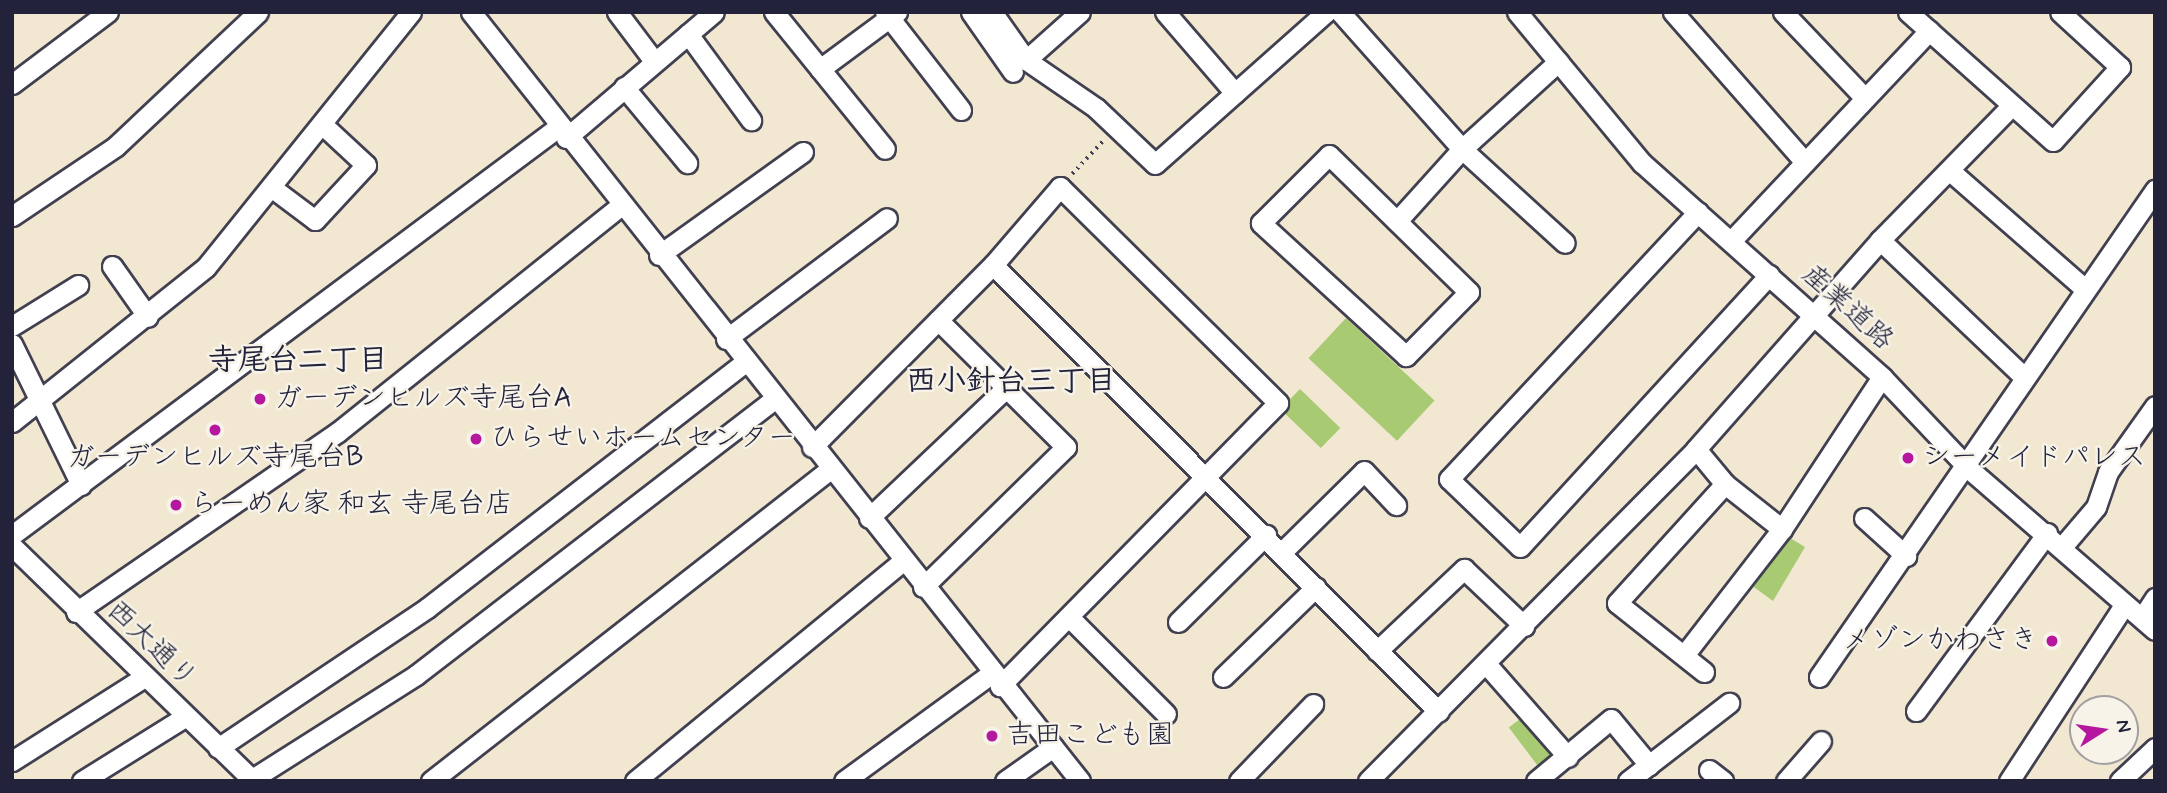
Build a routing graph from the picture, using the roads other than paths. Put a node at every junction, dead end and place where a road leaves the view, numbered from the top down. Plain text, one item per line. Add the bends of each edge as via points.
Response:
1 (108, 12) edge
2 (258, 12) edge
3 (411, 12) edge
4 (471, 12) edge
5 (617, 12) edge
6 (714, 12) edge
7 (774, 12) edge
8 (971, 12) edge
9 (992, 12) edge
10 (1080, 12) edge
11 (1165, 12) edge
12 (1326, 12) edge
13 (1340, 12) edge
14 (1673, 12) edge
15 (1783, 12) edge
16 (1908, 12) edge
17 (2060, 12) edge
18 (891, 14) edge
19 (1524, 14) edge
20 (1928, 32) junction
21 (688, 34) junction
22 (654, 61) junction
23 (1559, 62) junction
24 (1020, 66) junction
25 (820, 69) junction
26 (12, 84) edge
27 (624, 87) junction
28 (1235, 93) junction
29 (1866, 98) junction
30 (2011, 106) junction
31 (961, 110) dead end
32 (751, 120) dead end
33 (324, 126) junction
34 (561, 133) junction
35 (884, 149) dead end
36 (1462, 149) junction
37 (803, 152) dead end
38 (1805, 162) junction
39 (687, 163) dead end
40 (1949, 170) junction
41 (271, 187) junction
42 (2155, 190) edge
43 (620, 206) junction
44 (1698, 212) junction
45 (12, 216) edge
46 (887, 218) dead end
47 (1398, 220) junction
48 (1881, 240) junction
49 (1731, 241) junction
50 (1565, 243) dead end
51 (659, 255) junction
52 (993, 265) junction
53 (113, 266) dead end
54 (1769, 275) junction
55 (78, 285) dead end
56 (2085, 289) junction
57 (149, 317) junction
58 (1815, 318) junction
59 (938, 320) junction
60 (12, 326) edge
61 (726, 339) junction
62 (13, 347) edge
63 (744, 363) junction
64 (1882, 377) junction
65 (2024, 377) junction
66 (1006, 388) junction
67 (774, 399) junction
68 (40, 403) junction
69 (2155, 405) edge
70 (12, 422) edge
71 (812, 447) junction
72 (1696, 449) junction
73 (1968, 468) junction
74 (829, 470) junction
75 (1208, 474) junction
76 (1725, 484) junction
77 (81, 485) junction
78 (1396, 505) dead end
79 (869, 518) junction
80 (1864, 519) dead end
81 (1782, 529) junction
82 (2047, 533) junction
83 (12, 535) edge
84 (1266, 535) junction
85 (12, 546) edge
86 (2062, 547) junction
87 (1282, 552) junction
88 (1906, 556) junction
89 (903, 561) junction
90 (923, 587) junction
91 (1316, 587) junction
92 (2155, 598) edge
93 (2124, 605) junction
94 (76, 612) junction
95 (1069, 617) junction
96 (1178, 622) dead end
97 (2148, 624) edge
98 (1524, 626) junction
99 (1377, 651) junction
100 (1685, 654) junction
101 (1488, 666) junction
102 (1704, 672) dead end
103 (1223, 677) dead end
104 (1819, 677) dead end
105 (143, 678) junction
106 (995, 680) junction
107 (1729, 703) dead end
108 (1313, 704) dead end
109 (1916, 711) dead end
110 (1439, 712) junction
111 (1166, 714) dead end
112 (185, 717) junction
113 (1821, 741) dead end
114 (1053, 747) junction
115 (218, 748) junction
116 (2155, 748) edge
117 (1568, 757) junction
118 (12, 761) edge
119 (1649, 765) junction
120 (1379, 777) edge
121 (252, 780) edge
122 (82, 781) edge
123 (431, 781) edge
124 (635, 781) edge
125 (844, 781) edge
126 (1005, 781) edge
127 (1080, 781) edge
128 (1239, 781) edge
129 (1536, 781) edge
130 (1628, 781) edge
131 (1786, 781) edge
132 (2009, 781) edge
133 (2120, 781) edge

1 - 26 street
2 - 45 street via 116,146
3 - 33 street
4 - 34 street
5 - 22 street
6 - 21 street
7 - 25 street
8 - 24 street
9 - 24 street
10 - 24 street
11 - 28 street
12 - 28 street
13 - 36 street
14 - 38 street
15 - 29 street
16 - 20 street
17 - 30 street via 2120,67 2053,141
18 - 25 street
18 - 31 street
19 - 23 street, 産業道路
20 - 29 street
20 - 30 street
21 - 22 street
21 - 32 street
22 - 27 street
23 - 36 street
23 - 44 street, 産業道路 via 1642,163
24 - 28 street via 1116,127 1155,164
25 - 35 street
27 - 34 street
27 - 39 street
29 - 38 street
30 - 40 street
33 - 41 street
33 - 41 street via 366,165 315,220
34 - 43 street
34 - 77 street
36 - 47 street
36 - 50 street
37 - 51 street
38 - 49 street
40 - 48 street
40 - 56 street
41 - 57 street via 206,267
42 - 56 street
43 - 51 street
43 - 94 street via 338,432
44 - 49 street, 産業道路
44 - 54 street via 1449,479 1520,547
46 - 61 street
47 - 47 street via 1469,292 1406,356 1261,223 1329,155
48 - 58 street
48 - 65 street
49 - 54 street, 産業道路
51 - 61 street
52 - 59 street
52 - 75 street
52 - 75 street via 1060,187 1278,403
53 - 57 street
54 - 58 street, 産業道路
55 - 60 street
56 - 65 street
57 - 68 street
58 - 64 street, 産業道路
58 - 72 street
59 - 66 street
59 - 71 street
61 - 63 street
62 - 68 street
63 - 67 street
63 - 115 street via 427,608
64 - 73 street, 産業道路
64 - 81 street
65 - 73 street
66 - 79 street
66 - 90 street via 1066,447
67 - 71 street
67 - 121 street via 416,675
68 - 70 street
68 - 77 street
69 - 86 street via 2108,472 2096,507
71 - 74 street
72 - 76 street
72 - 98 street
73 - 82 street, 産業道路
73 - 88 street
74 - 79 street
74 - 123 street
75 - 84 street
75 - 95 street
76 - 81 street
76 - 100 street via 1617,603
77 - 83 street
78 - 87 street via 1364,471
79 - 89 street
80 - 88 street
81 - 100 street
82 - 86 street, 産業道路
82 - 109 street
84 - 87 street
84 - 96 street
85 - 94 street, 西大通り
86 - 93 street, 産業道路
87 - 91 street
88 - 104 street
89 - 90 street
89 - 124 street
90 - 106 street
91 - 99 street
91 - 103 street
92 - 97 street
93 - 97 street, 産業道路
93 - 132 street
94 - 105 street, 西大通り
95 - 106 street
95 - 111 street
98 - 99 street via 1464,569
98 - 101 street
99 - 110 street
100 - 102 street
101 - 110 street
101 - 117 street
105 - 112 street, 西大通り
105 - 118 street
106 - 114 street
106 - 125 street
107 - 119 street
108 - 128 street
110 - 120 street
112 - 115 street, 西大通り
112 - 122 street
113 - 131 street
114 - 126 street
114 - 127 street
115 - 121 street, 西大通り
116 - 133 street
117 - 119 street via 1611,719
117 - 129 street
119 - 130 street

